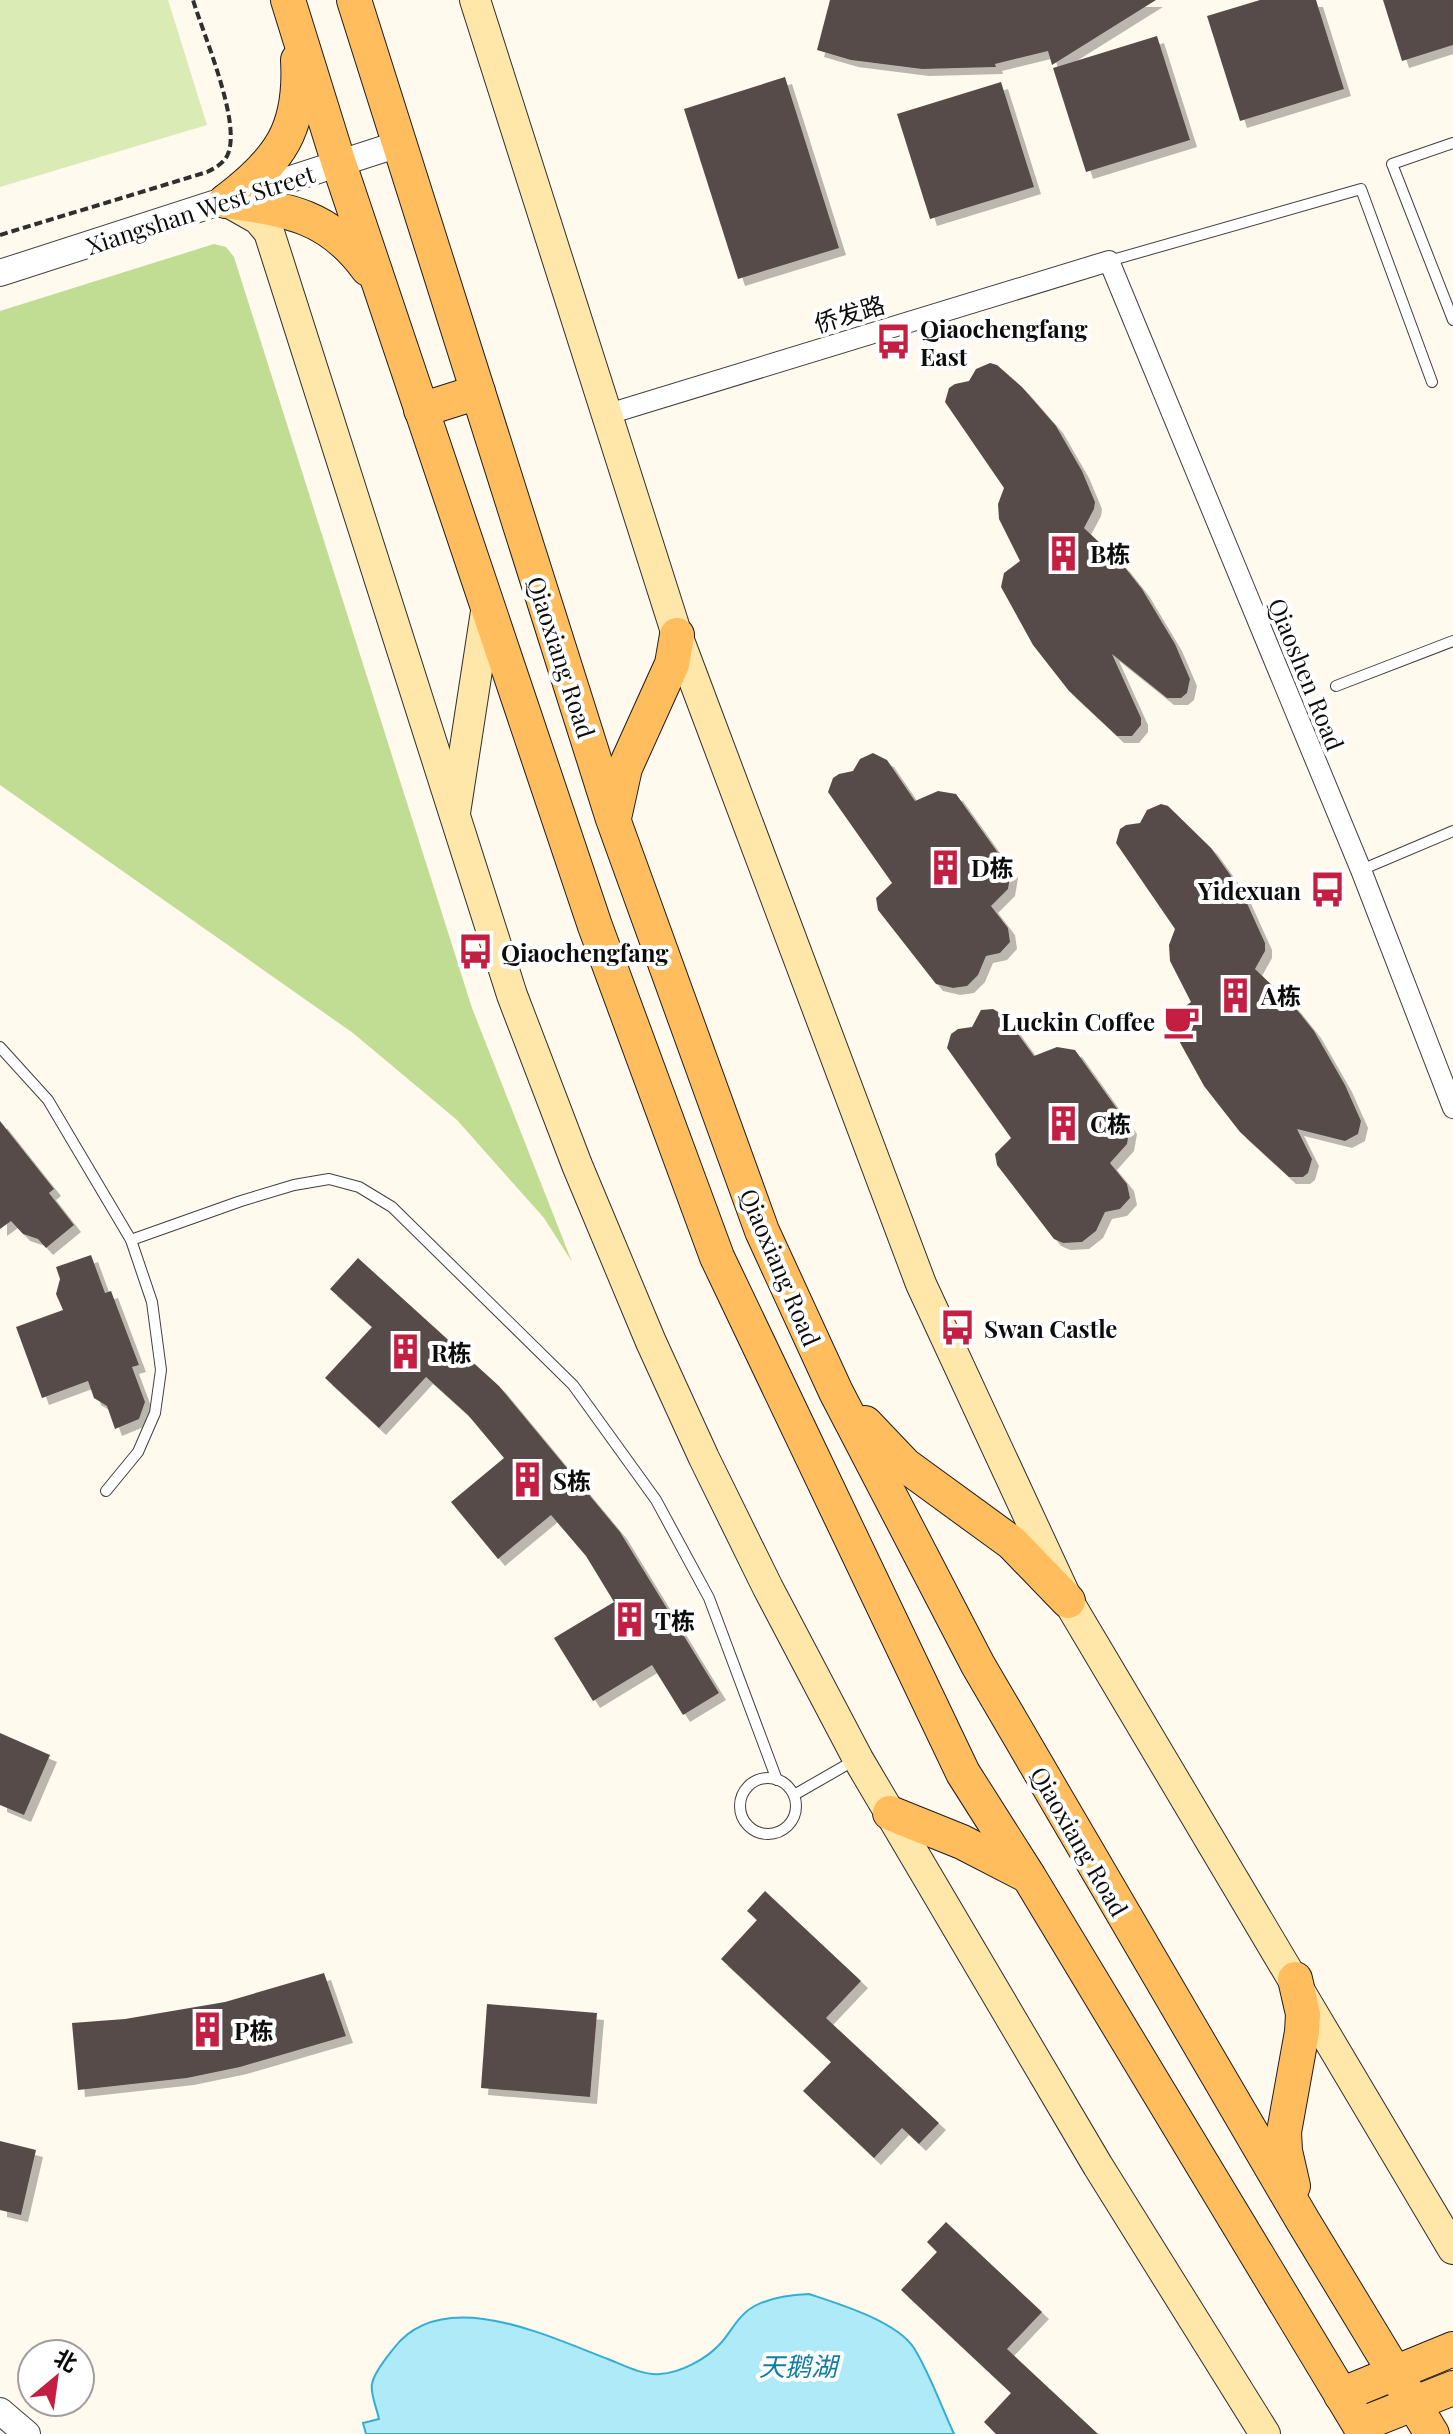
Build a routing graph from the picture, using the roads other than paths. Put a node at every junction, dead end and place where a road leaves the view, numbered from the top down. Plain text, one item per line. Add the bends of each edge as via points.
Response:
1 (354, 0) edge
2 (475, 0) edge
3 (292, 15) edge
4 (1453, 143) edge
5 (399, 144) junction
6 (339, 164) junction
7 (226, 201) junction
8 (1109, 261) junction
9 (0, 273) edge
10 (380, 287) junction
11 (1453, 320) edge
12 (1432, 382) dead end
13 (478, 392) junction
14 (421, 410) junction
15 (605, 415) junction
16 (487, 605) junction
17 (677, 635) junction
18 (1453, 641) edge
19 (1336, 686) dead end
20 (454, 819) junction
21 (613, 819) junction
22 (1453, 831) edge
23 (1361, 870) junction
24 (0, 1047) edge
25 (1453, 1108) edge
26 (131, 1240) junction
27 (836, 1392) junction
28 (106, 1491) dead end
29 (1068, 1601) junction
30 (858, 1759) junction
31 (777, 1780) junction
32 (794, 1795) junction
33 (890, 1813) junction
34 (1029, 1877) junction
35 (1295, 1979) junction
36 (1303, 2221) junction
37 (1453, 2249) edge
38 (1453, 2349) edge
39 (1395, 2372) junction
40 (1453, 2388) edge
41 (1341, 2395) junction
42 (1414, 2404) junction
43 (0, 2411) edge
44 (1363, 2430) edge
45 (27, 2434) edge
46 (1265, 2434) edge
47 (1432, 2434) edge

1 - 5 main road, Qiaoxiang Road
2 - 15 main road
3 - 6 main road, Qiaoxiang Road
3 - 7 main road via 297,98 283,144 272,162
4 - 11 lane via 1392,164
5 - 6 street, Xiangshan West Street
5 - 13 main road, Qiaoxiang Road
6 - 7 street, Xiangshan West Street
6 - 10 main road, Qiaoxiang Road
7 - 9 street, Xiangshan West Street
7 - 10 main road via 292,212 322,224 355,252
7 - 20 main road via 258,219 269,232
8 - 12 lane via 1361,189
8 - 15 street, 侨发路
8 - 23 street, Qiaoshen Road
10 - 14 main road, Qiaoxiang Road
13 - 14 main road
13 - 21 main road, Qiaoxiang Road
14 - 16 main road, Qiaoxiang Road
15 - 17 main road
16 - 20 main road
16 - 34 main road, Qiaoxiang Road via 595,926 717,1257 963,1773
17 - 21 main road via 672,664 625,768
17 - 29 main road via 921,1284
18 - 19 lane
20 - 30 main road via 512,995 651,1342 755,1562
21 - 27 main road, Qiaoxiang Road via 762,1231
22 - 23 lane
23 - 25 street, Qiaoshen Road
24 - 26 lane via 48,1100
26 - 28 lane via 152,1302 161,1370 155,1413 138,1452
26 - 31 lane via 267,1193 329,1179 359,1187 392,1207 573,1385 656,1500 709,1598
27 - 29 main road via 905,1465 1012,1543
27 - 36 main road, Qiaoxiang Road via 978,1665
29 - 35 main road
30 - 32 lane
30 - 33 main road
31 - 32 lane
31 - 32 lane via 759,1779 744,1789 739,1809 749,1828 770,1835 788,1827 796,1812
33 - 34 main road
33 - 46 main road via 1098,2166
34 - 41 main road, Qiaoxiang Road
35 - 36 main road via 1302,2032 1284,2132
35 - 37 main road
36 - 39 main road, Qiaoxiang Road
38 - 39 main road
39 - 41 main road
39 - 42 main road, Qiaoxiang Road
40 - 42 main road
41 - 44 main road, Qiaoxiang Road
42 - 44 main road
42 - 47 main road, Qiaoxiang Road
43 - 45 street

